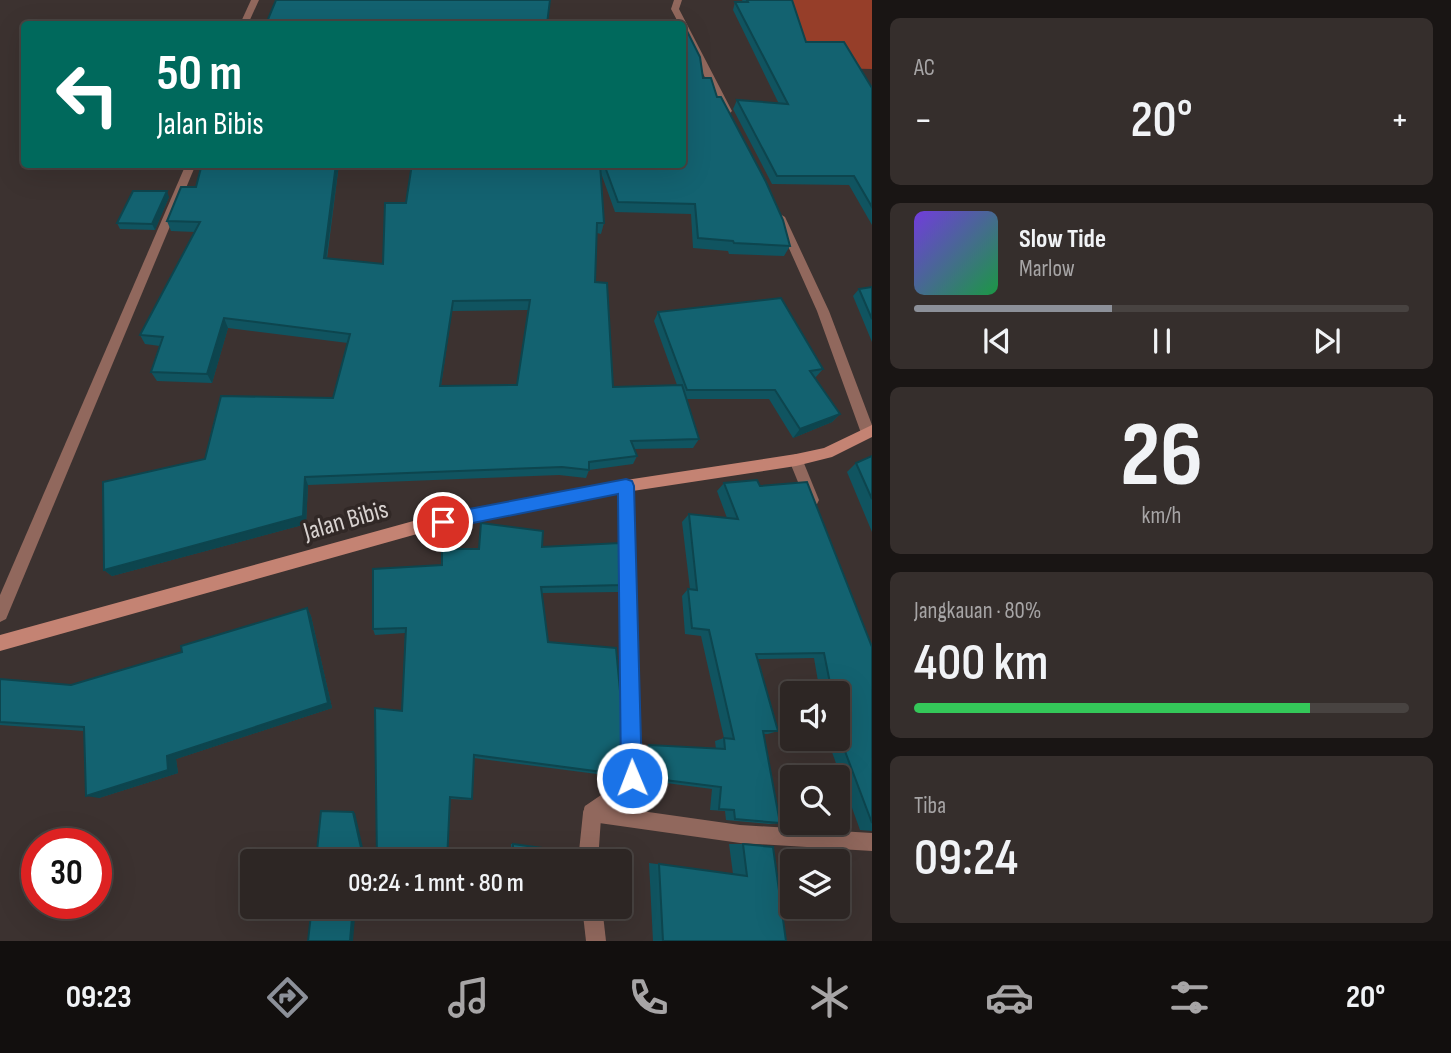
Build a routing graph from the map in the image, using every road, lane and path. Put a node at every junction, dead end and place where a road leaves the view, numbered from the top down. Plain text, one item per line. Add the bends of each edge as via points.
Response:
1 (255, 0) edge
2 (678, 0) edge
3 (245, 21) edge
4 (681, 21) edge
5 (686, 31) edge
6 (732, 121) edge
7 (189, 168) edge
8 (773, 203) edge
9 (870, 431) edge
10 (796, 460) junction
11 (626, 486) junction
12 (816, 510) edge
13 (0, 614) edge
14 (0, 643) edge
15 (592, 813) junction
16 (872, 842) edge
17 (589, 849) edge
18 (593, 919) edge
19 (596, 941) edge

1 - 3 street
2 - 4 street via 675,9
5 - 6 street
7 - 13 street
8 - 9 street via 823,311
9 - 10 main road, Jalan Bibis via 827,453
10 - 11 main road, Jalan Bibis
10 - 12 street
11 - 14 main road, Jalan Bibis via 417,527
11 - 15 street via 632,778 626,788
15 - 16 street via 740,834
15 - 17 street
18 - 19 street

